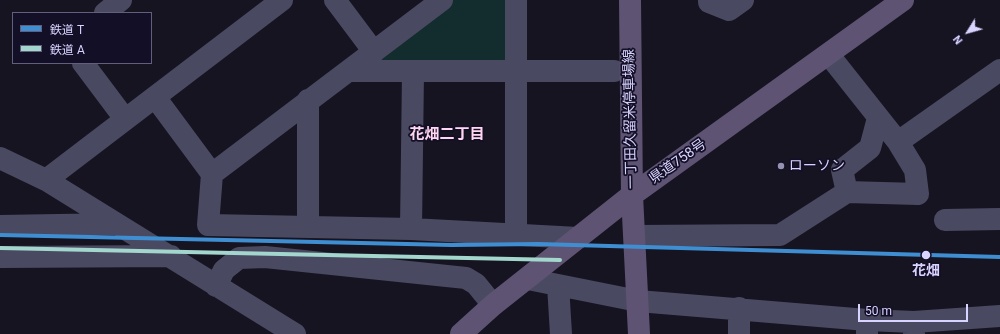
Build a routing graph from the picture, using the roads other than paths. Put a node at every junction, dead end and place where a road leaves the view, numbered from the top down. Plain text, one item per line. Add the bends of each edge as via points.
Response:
1 (122, 0) edge
2 (282, 0) edge
3 (335, 0) edge
4 (442, 0) edge
5 (516, 0) edge
6 (630, 0) edge
7 (710, 0) edge
8 (743, 0) edge
9 (903, 0) edge
10 (106, 12) edge
11 (374, 52) junction
12 (828, 55) junction
13 (84, 64) edge
14 (349, 71) junction
15 (516, 71) junction
16 (614, 71) dead end
17 (412, 72) junction
18 (997, 80) edge
19 (155, 97) junction
20 (308, 100) junction
21 (878, 118) junction
22 (125, 119) junction
23 (898, 142) junction
24 (0, 158) edge
25 (212, 174) junction
26 (46, 180) junction
27 (847, 192) junction
28 (632, 195) junction
29 (1000, 218) edge
30 (945, 220) dead end
31 (116, 224) junction
32 (0, 226) edge
33 (308, 227) junction
34 (411, 229) junction
35 (516, 235) junction
36 (635, 236) junction
37 (578, 238) junction
38 (172, 256) junction
39 (0, 257) edge
40 (528, 279) junction
41 (558, 285) junction
42 (216, 286) junction
43 (638, 301) junction
44 (493, 306) junction
45 (739, 308) junction
46 (1000, 316) edge
47 (867, 327) edge
48 (914, 328) edge
49 (295, 334) edge
50 (460, 334) edge
51 (561, 334) edge
52 (639, 334) edge
53 (739, 334) edge

1 - 10 street
2 - 19 street
3 - 11 street
4 - 11 street
5 - 15 street
6 - 28 main road, 一丁田久留米停車場線
7 - 8 street via 729,10
9 - 12 main road, 県道758号
11 - 14 street
12 - 21 street
12 - 28 main road, 県道758号
13 - 22 street
14 - 17 street
14 - 20 street
15 - 16 street
15 - 17 street
15 - 35 street
17 - 34 street
18 - 23 street
19 - 22 street
19 - 25 street
20 - 25 street
20 - 33 street
21 - 23 street
21 - 27 street via 870,148 842,170
22 - 26 street
23 - 27 street via 916,170 918,194
24 - 26 street
25 - 33 street via 208,225
26 - 31 street
27 - 36 street via 780,235
28 - 36 main road, 一丁田久留米停車場線
28 - 37 main road, 県道758号
29 - 30 street
31 - 32 street
31 - 38 street
33 - 34 street
34 - 35 street
35 - 37 street
36 - 43 main road, 一丁田久留米停車場線
37 - 40 main road, 県道758号
38 - 39 street
38 - 42 street
40 - 41 street
40 - 44 main road, 県道758号
41 - 43 street
41 - 51 street
42 - 44 street via 224,270 239,258 265,257 466,278 476,284
42 - 49 street
43 - 45 street
43 - 52 main road, 一丁田久留米停車場線
44 - 50 main road, 県道758号
45 - 47 street
45 - 53 street
46 - 48 street
47 - 48 street

